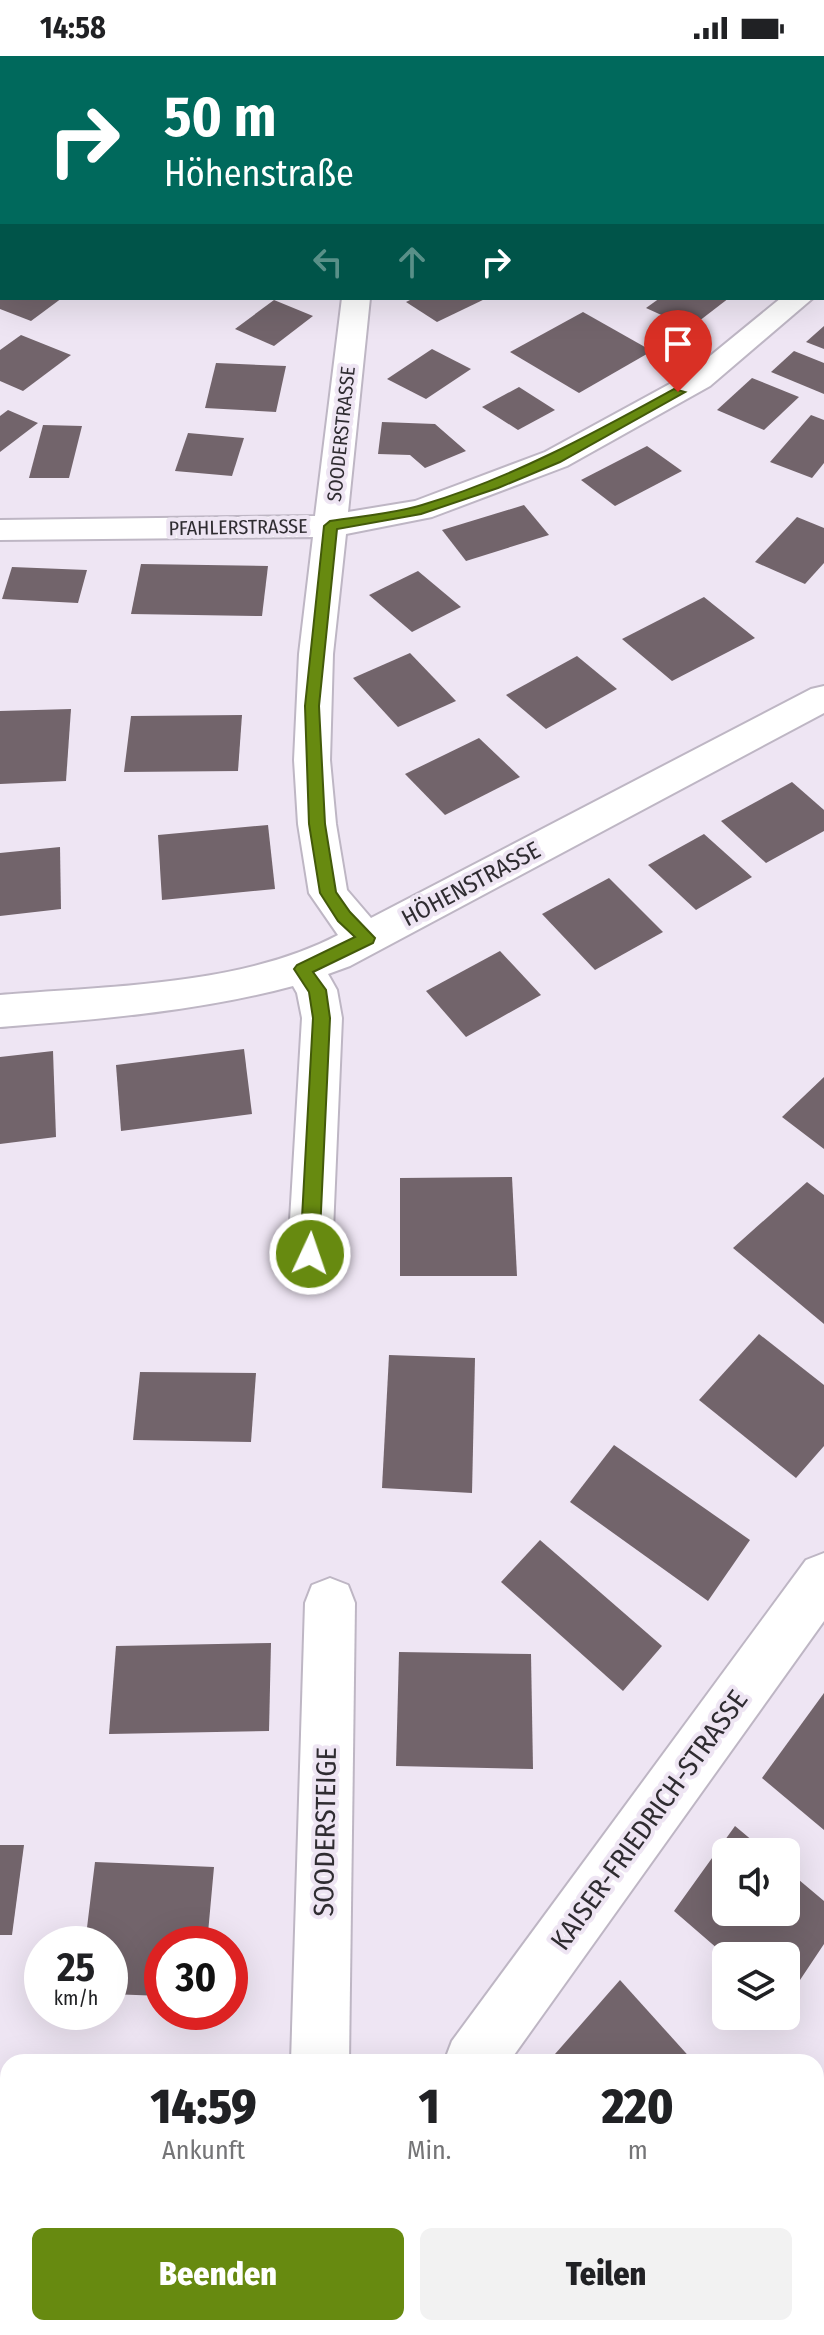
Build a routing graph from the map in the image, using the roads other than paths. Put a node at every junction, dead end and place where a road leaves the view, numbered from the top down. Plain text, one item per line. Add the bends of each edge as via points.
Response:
1 (356, 300) edge
2 (797, 300) edge
3 (330, 526) junction
4 (0, 530) edge
5 (824, 698) edge
6 (367, 938) junction
7 (303, 969) junction
8 (0, 1011) edge
9 (310, 1254) dead end
10 (824, 1578) edge
11 (330, 1603) dead end
12 (320, 2054) edge
13 (479, 2054) edge

1 - 3 street, SOODERSTRASSE
2 - 3 street, PFAHLERSTRASSE via 699,380 556,459 421,510
3 - 4 street, PFAHLERSTRASSE
3 - 6 street, SOODERSTRASSE via 312,706 317,824 328,893
5 - 6 street, HÖHENSTRASSE
6 - 7 street, HÖHENSTRASSE
7 - 8 street, HÖHENSTRASSE via 228,987
7 - 9 street via 317,990 322,1018
10 - 13 street, KAISER-FRIEDRICH-STRASSE
11 - 12 street, SOODERSTEIGE

